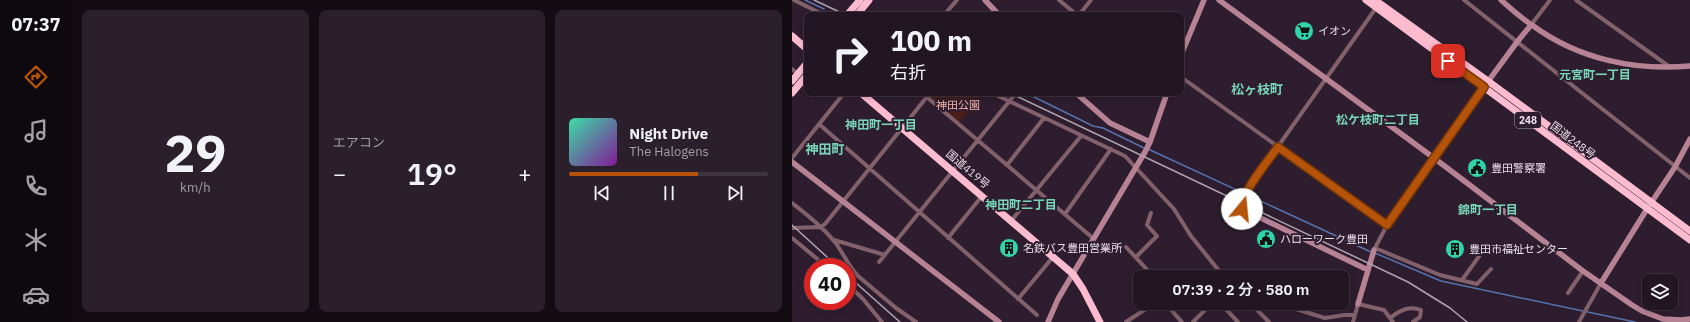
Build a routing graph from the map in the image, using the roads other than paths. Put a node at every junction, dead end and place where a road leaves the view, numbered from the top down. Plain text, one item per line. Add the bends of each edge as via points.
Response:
1 (794, 0) edge
2 (860, 0) edge
3 (869, 0) edge
4 (957, 0) edge
5 (985, 0) edge
6 (1060, 0) edge
7 (1091, 0) edge
8 (1204, 0) edge
9 (1219, 0) edge
10 (1366, 0) edge
11 (1464, 0) edge
12 (1501, 0) edge
13 (1550, 0) edge
14 (1576, 0) edge
15 (1378, 3) edge
16 (818, 12) edge
17 (850, 12) edge
18 (859, 12) edge
19 (947, 12) edge
20 (996, 12) edge
21 (1074, 12) edge
22 (1081, 12) edge
23 (1531, 25) junction
24 (792, 36) edge
25 (1517, 42) junction
26 (804, 46) edge
27 (1184, 48) edge
28 (804, 65) edge
29 (1690, 66) edge
30 (1670, 68) junction
31 (795, 71) edge
32 (1327, 78) junction
33 (804, 79) edge
34 (1184, 79) edge
35 (792, 81) edge
36 (1486, 84) junction
37 (792, 93) edge
38 (842, 96) edge
39 (864, 96) edge
40 (998, 96) edge
41 (1013, 96) edge
42 (1079, 96) edge
43 (1166, 96) edge
44 (927, 97) joint
45 (1009, 101) junction
46 (1044, 118) junction
47 (819, 124) junction
48 (903, 129) junction
49 (1081, 136) junction
50 (1690, 139) edge
51 (977, 140) junction
52 (1150, 142) junction
53 (1278, 147) junction
54 (1111, 149) junction
55 (792, 158) edge
56 (1434, 158) junction
57 (792, 162) edge
58 (1007, 165) junction
59 (1675, 167) junction
60 (869, 168) junction
61 (1136, 169) junction
62 (953, 171) junction
63 (1690, 178) edge
64 (1037, 190) junction
65 (1246, 194) joint
66 (982, 196) junction
67 (843, 201) junction
68 (792, 203) edge
69 (1649, 206) junction
70 (919, 212) junction
71 (1151, 213) dead end
72 (1065, 214) junction
73 (1011, 221) junction
74 (1387, 225) junction
75 (821, 227) junction
76 (792, 228) edge
77 (1690, 231) edge
78 (792, 238) edge
79 (948, 238) junction
80 (834, 240) junction
81 (1094, 240) junction
82 (1690, 240) edge
83 (896, 241) junction
84 (1126, 247) dead end
85 (1485, 248) dead end
86 (1375, 249) junction
87 (885, 255) junction
88 (1053, 257) junction
89 (1136, 257) junction
90 (816, 258) edge
91 (879, 262) dead end
92 (1491, 269) dead end
93 (1148, 270) edge
94 (1218, 270) edge
95 (1368, 270) junction
96 (1583, 270) junction
97 (1073, 274) junction
98 (1462, 280) junction
99 (1601, 283) junction
100 (856, 292) edge
101 (1568, 293) dead end
102 (1018, 299) junction
103 (1358, 304) junction
104 (1144, 310) edge
105 (1171, 310) edge
106 (1206, 310) edge
107 (1227, 310) edge
108 (1257, 310) edge
109 (1299, 310) edge
110 (1037, 315) dead end
111 (1355, 315) junction
112 (1651, 315) junction
113 (1690, 319) edge
114 (1392, 320) edge
115 (882, 322) edge
116 (916, 322) edge
117 (998, 322) edge
118 (1048, 322) edge
119 (1100, 322) edge
120 (1126, 322) edge
121 (1182, 322) edge
122 (1193, 322) edge
123 (1238, 322) edge
124 (1269, 322) edge
125 (1353, 322) edge
126 (1413, 322) edge
127 (1579, 322) edge
128 (1658, 322) edge

1 - 16 street
2 - 17 highway
3 - 18 highway
4 - 19 street
5 - 20 street
6 - 21 street
7 - 22 street
8 - 27 street
9 - 32 street
10 - 15 highway, 国道248号 / 248
11 - 25 street
12 - 23 street
13 - 23 street
14 - 30 street
15 - 32 street
15 - 36 highway, 国道248号 / 248
23 - 25 street
23 - 30 street via 1589,56 1624,64
24 - 26 highway
25 - 36 street
25 - 59 street
28 - 31 highway
29 - 30 street
31 - 35 highway
32 - 53 street
32 - 56 street
33 - 37 highway
34 - 53 street
36 - 56 street
36 - 69 highway, 国道248号 / 248
38 - 47 street
39 - 48 highway, 国道419号
40 - 45 street
41 - 45 street
42 - 52 street via 1110,123
43 - 52 street
44 - 48 street
44 - 51 street
45 - 46 street
45 - 51 street
46 - 49 street
46 - 58 street
47 - 55 street
47 - 60 street
48 - 60 street
48 - 62 highway, 国道419号
49 - 54 street
49 - 64 street
50 - 59 street
51 - 58 street
51 - 62 street
52 - 61 street
53 - 65 street
53 - 74 street
54 - 61 street via 1125,156
54 - 72 street
56 - 74 street
56 - 96 street
57 - 67 street
58 - 64 street
59 - 63 street
59 - 69 street
60 - 67 street
60 - 70 street
61 - 81 street
61 - 94 street via 1174,209 1191,236
62 - 66 highway, 国道419号
62 - 70 street
64 - 72 street
64 - 73 street
65 - 95 street via 1242,209
66 - 73 highway, 国道419号
66 - 79 street
67 - 75 street
67 - 83 street
68 - 75 street
69 - 77 highway, 国道248号 / 248
69 - 82 highway, 国道248号 / 248
69 - 99 street
70 - 79 street
70 - 83 street
71 - 89 street via 1147,225 1157,236
72 - 81 street
73 - 88 highway, 国道419号
74 - 86 street
75 - 76 street
75 - 80 street
78 - 90 street
79 - 102 street
80 - 87 street
80 - 116 street via 858,276
81 - 97 street
83 - 87 street
83 - 117 street
84 - 89 street
85 - 98 street
86 - 95 street
86 - 98 street via 1440,275
87 - 91 street
88 - 97 highway, 国道419号
88 - 102 street
89 - 93 street
92 - 98 street via 1480,283
95 - 103 street
96 - 99 street
96 - 101 street
97 - 118 street
97 - 119 highway, 国道419号
99 - 112 street
99 - 127 street
100 - 115 street
102 - 110 street
103 - 111 street
103 - 114 street via 1384,310
104 - 120 street
105 - 121 street
106 - 122 street
107 - 123 street
108 - 124 street
109 - 111 street via 1325,318 1344,314
111 - 125 street
112 - 113 street via 1666,319
112 - 128 street
114 - 126 street via 1400,310 1421,310 1420,317

